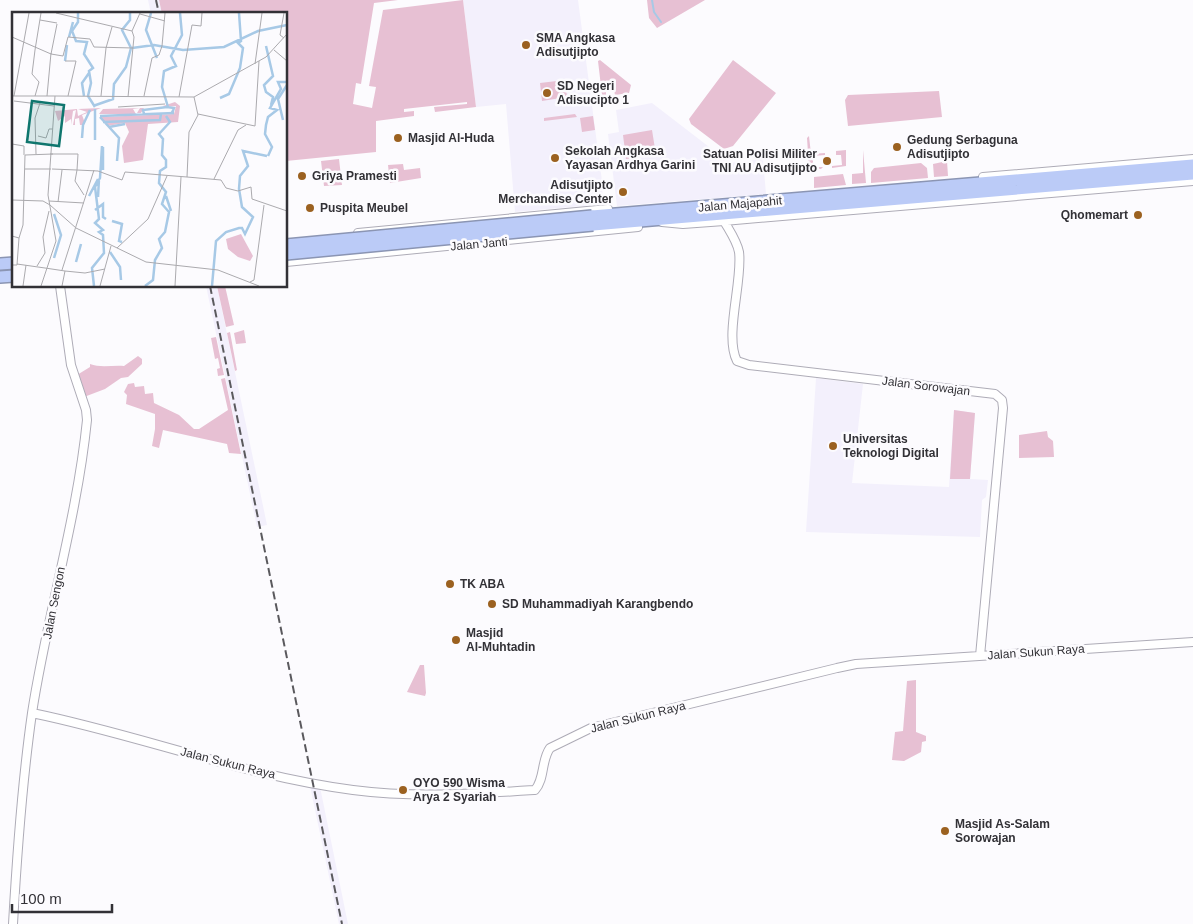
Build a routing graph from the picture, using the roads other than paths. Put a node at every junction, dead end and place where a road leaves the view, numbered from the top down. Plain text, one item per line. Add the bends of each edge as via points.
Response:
1 (1193, 159) edge
2 (1193, 165) edge
3 (1193, 174) edge
4 (973, 181) junction
5 (1193, 181) edge
6 (1113, 184) junction
7 (745, 201) junction
8 (670, 204) junction
9 (806, 210) junction
10 (649, 216) junction
11 (592, 221) junction
12 (724, 221) junction
13 (672, 224) junction
14 (384, 230) junction
15 (288, 240) edge
16 (288, 245) edge
17 (386, 253) junction
18 (288, 254) edge
19 (288, 262) edge
20 (60, 288) edge
21 (1193, 642) edge
22 (980, 656) junction
23 (32, 713) junction
24 (13, 924) edge

1 - 4 street
2 - 4 highway, Jalan Majapahit
3 - 6 highway, Jalan Majapahit
4 - 7 highway, Jalan Majapahit
5 - 6 street
6 - 9 highway, Jalan Majapahit
7 - 8 street
7 - 10 highway, Jalan Majapahit
8 - 10 street
8 - 14 street, Jalan Janti
9 - 10 highway, Jalan Majapahit
9 - 12 street
10 - 11 highway, Jalan Majapahit
10 - 13 street
11 - 16 highway, Jalan Majapahit, bridge
11 - 18 highway, Jalan Majapahit, bridge
12 - 13 street
12 - 22 street, Jalan Sorowajan via 739,252 734,319 737,361 996,394 1002,400 1004,408
13 - 17 street, Jalan Janti
14 - 15 street, Jalan Janti
14 - 17 street
17 - 19 street, Jalan Janti
20 - 23 street, Jalan Sengon via 71,365 87,420 77,496
21 - 22 street, Jalan Sukun Raya
22 - 23 street, Jalan Sukun Raya via 856,664 592,728 550,748 535,790 469,794 407,795 313,783
23 - 24 street, Jalan Sengon via 21,802

